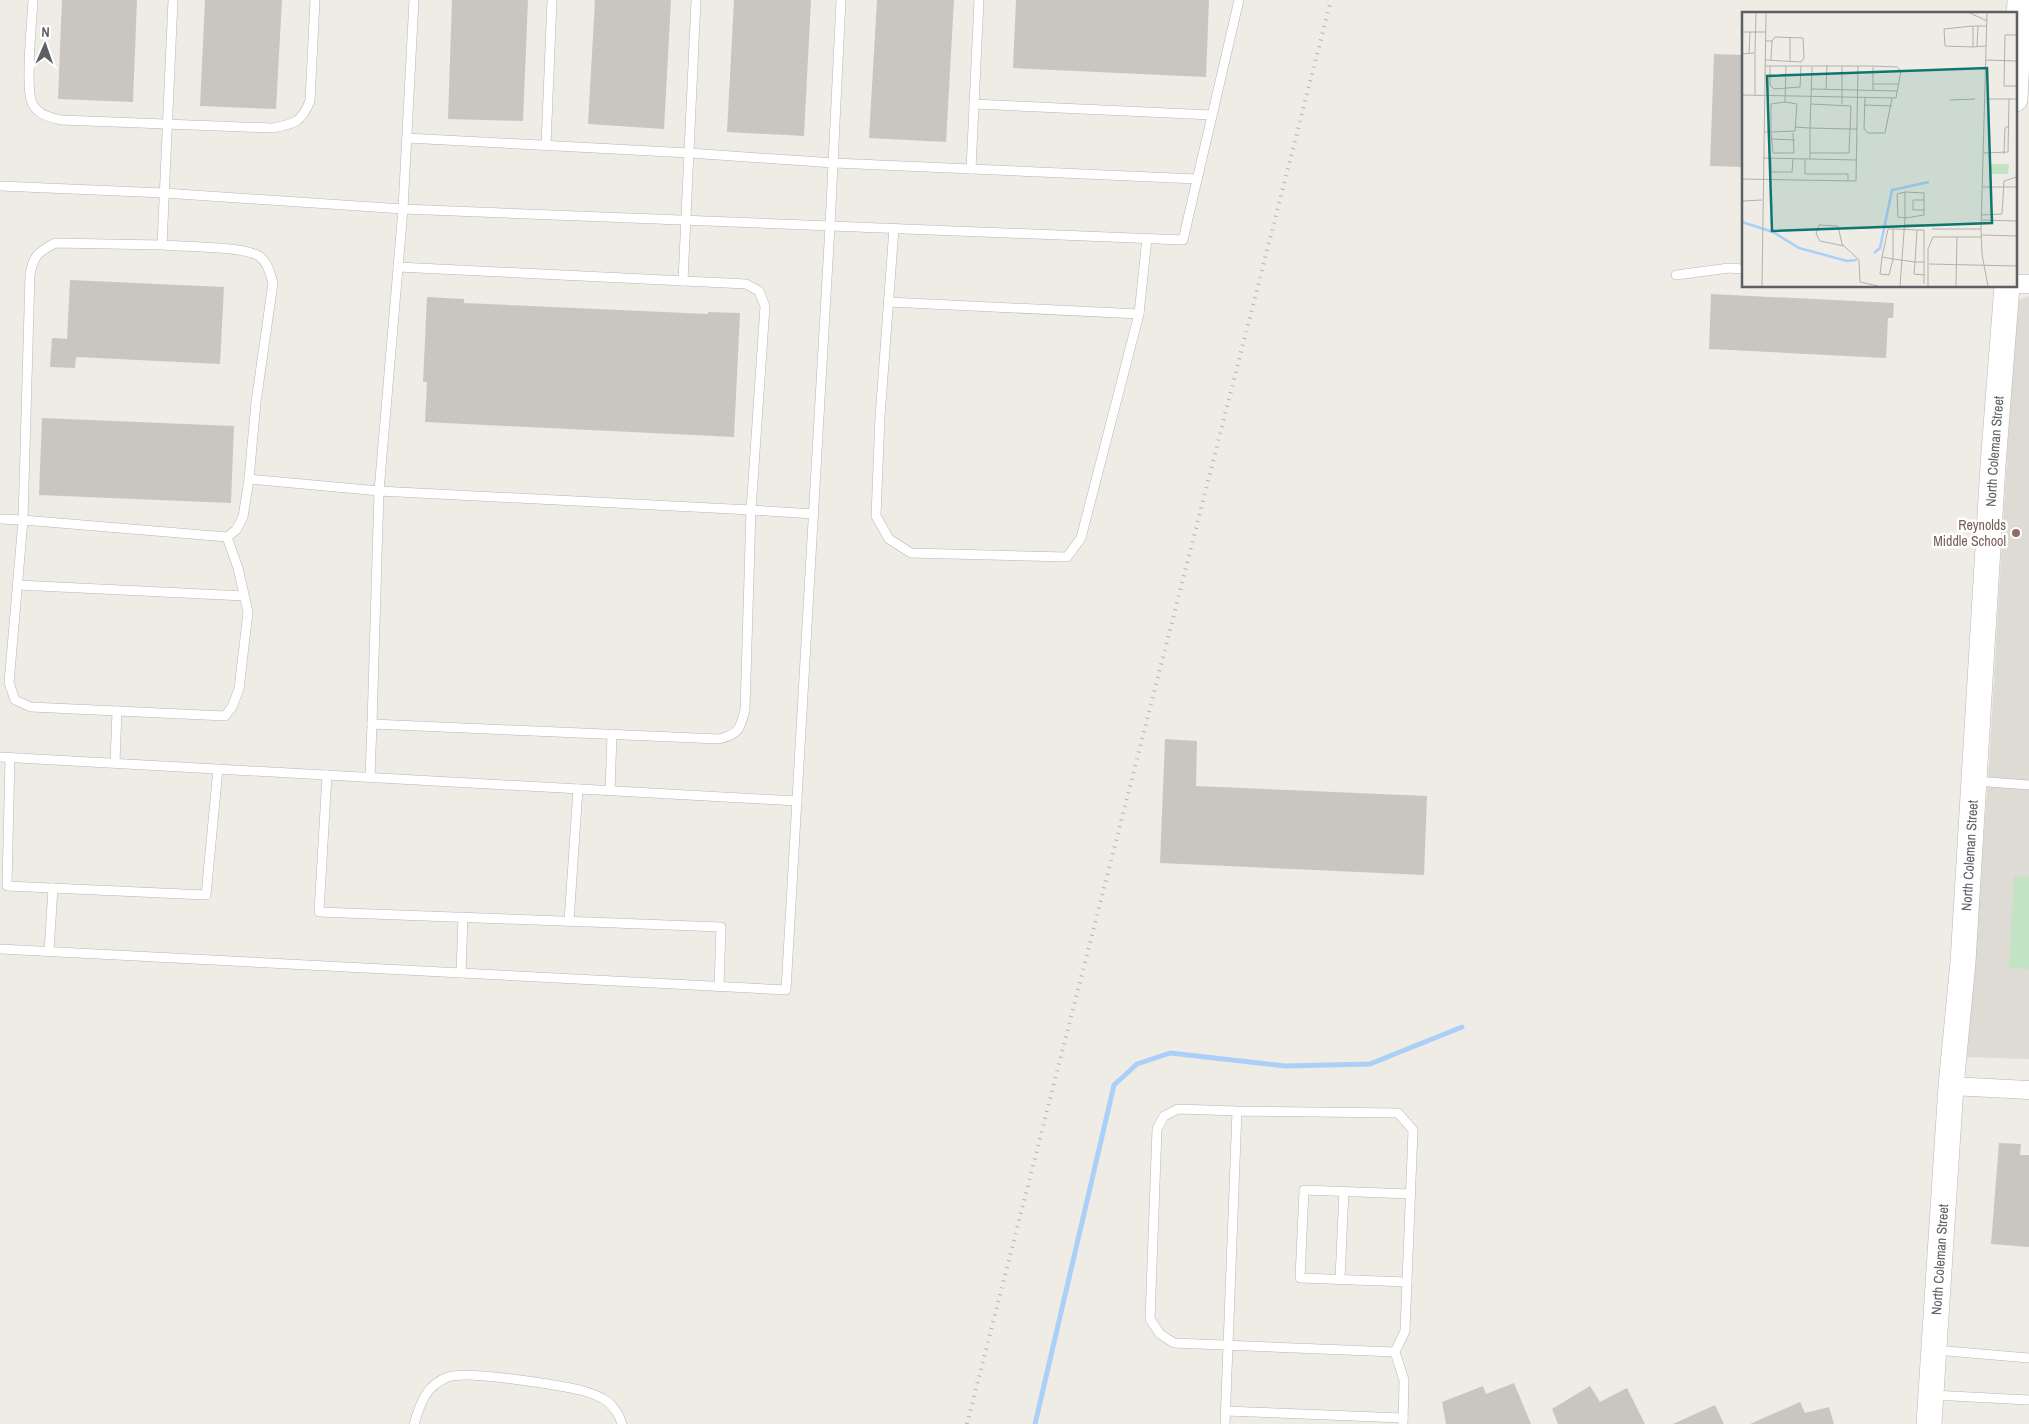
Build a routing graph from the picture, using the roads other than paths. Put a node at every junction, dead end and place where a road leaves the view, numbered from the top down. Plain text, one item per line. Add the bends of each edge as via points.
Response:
1 (33, 0) edge
2 (173, 0) edge
3 (315, 0) edge
4 (414, 0) edge
5 (552, 0) edge
6 (696, 0) edge
7 (842, 0) edge
8 (979, 0) edge
9 (1239, 0) edge
10 (2020, 0) edge
11 (2016, 79) edge
12 (974, 104) junction
13 (1212, 115) junction
14 (167, 124) junction
15 (407, 138) junction
16 (546, 145) junction
17 (689, 153) junction
18 (834, 163) junction
19 (971, 169) junction
20 (1198, 179) junction
21 (0, 186) edge
22 (164, 193) junction
23 (403, 209) junction
24 (686, 220) junction
25 (830, 226) junction
26 (894, 228) junction
27 (1147, 238) junction
28 (162, 246) junction
29 (398, 267) junction
30 (1742, 269) edge
31 (1676, 275) dead end
32 (684, 281) junction
33 (2016, 284) edge
34 (2029, 284) edge
35 (2007, 288) edge
36 (888, 302) junction
37 (1139, 314) junction
38 (249, 479) junction
39 (379, 490) junction
40 (751, 510) junction
41 (814, 514) junction
42 (0, 519) edge
43 (23, 520) junction
44 (227, 537) junction
45 (18, 585) junction
46 (244, 596) junction
47 (117, 711) junction
48 (372, 724) junction
49 (612, 734) junction
50 (0, 757) edge
51 (10, 757) junction
52 (115, 763) junction
53 (218, 769) junction
54 (327, 775) junction
55 (370, 777) junction
56 (1974, 781) junction
57 (2029, 785) edge
58 (578, 789) junction
59 (610, 791) junction
60 (797, 801) junction
61 (53, 888) junction
62 (463, 917) junction
63 (569, 921) junction
64 (0, 948) edge
65 (49, 951) junction
66 (461, 973) junction
67 (720, 987) junction
68 (1951, 1086) junction
69 (2029, 1090) edge
70 (1237, 1111) junction
71 (1344, 1192) junction
72 (1411, 1194) junction
73 (1340, 1279) junction
74 (1407, 1282) junction
75 (1228, 1346) junction
76 (1934, 1350) junction
77 (1395, 1352) junction
78 (2029, 1358) edge
79 (1931, 1395) junction
80 (2029, 1400) edge
81 (1225, 1411) junction
82 (1403, 1421) edge
83 (414, 1424) edge
84 (622, 1424) edge
85 (1225, 1424) edge
86 (1929, 1424) edge

1 - 14 lane via 29,85 32,102 43,116 61,120
2 - 14 lane
3 - 14 lane via 310,101 304,116 292,124 272,128
4 - 15 lane
5 - 16 lane
6 - 17 lane
7 - 18 lane
8 - 12 lane
9 - 13 lane
10 - 11 street
12 - 13 lane
12 - 19 lane
13 - 20 lane
14 - 22 lane
15 - 16 lane
15 - 23 lane
16 - 17 lane
17 - 18 lane
17 - 24 lane
18 - 19 lane
18 - 25 lane
19 - 20 lane
20 - 27 lane via 1183,240
21 - 22 lane
22 - 23 lane
22 - 28 lane
23 - 24 lane
23 - 29 lane
24 - 25 lane
24 - 32 lane
25 - 26 lane
25 - 41 lane
26 - 27 lane
26 - 36 lane
27 - 37 lane
28 - 38 lane via 239,251 259,256 268,268 273,283
28 - 43 lane via 54,243 40,250 32,262
29 - 32 lane
29 - 39 lane
30 - 31 lane
32 - 40 lane via 746,284 759,291 765,306
33 - 34 street
35 - 56 street, North Coleman Street
36 - 37 lane
36 - 37 lane via 876,516 889,539 911,553 1067,558 1081,538
38 - 39 lane
38 - 44 lane via 243,517 236,530
39 - 40 lane
39 - 48 lane
40 - 41 lane
40 - 49 lane via 745,710 741,726 734,736 719,739
41 - 60 lane
42 - 43 lane
43 - 44 lane
43 - 45 lane
44 - 46 lane
45 - 46 lane
45 - 47 lane via 10,683 16,700 31,707
46 - 47 lane via 248,612 240,689 225,716
47 - 52 lane
48 - 49 lane
48 - 55 lane
49 - 59 lane
50 - 51 lane
51 - 52 lane
51 - 61 lane via 7,886
52 - 53 lane
53 - 54 lane
53 - 61 lane via 206,895
54 - 55 lane
54 - 62 lane via 319,912
55 - 58 lane
56 - 57 lane
56 - 68 street, North Coleman Street via 1963,962
58 - 59 lane
58 - 63 lane
59 - 60 lane
60 - 67 lane via 786,990
61 - 65 lane
62 - 63 lane
62 - 66 lane
63 - 67 lane via 721,927
64 - 65 lane
65 - 66 lane
66 - 67 lane
68 - 69 street
68 - 76 street, North Coleman Street
70 - 72 lane via 1398,1113 1413,1130
70 - 75 lane
70 - 75 lane via 1178,1109 1164,1116 1157,1128 1150,1319 1160,1334 1174,1343
71 - 72 lane
71 - 73 lane
71 - 73 lane via 1304,1190 1303,1209 1300,1278
72 - 74 lane
73 - 74 lane
74 - 77 lane via 1405,1331
75 - 77 lane
75 - 81 lane
76 - 78 lane
76 - 79 street, North Coleman Street
77 - 82 lane via 1404,1380
79 - 80 lane
79 - 86 street, North Coleman Street
81 - 82 lane
81 - 85 lane
83 - 84 lane via 420,1403 431,1387 449,1376 483,1376 582,1390 608,1403

